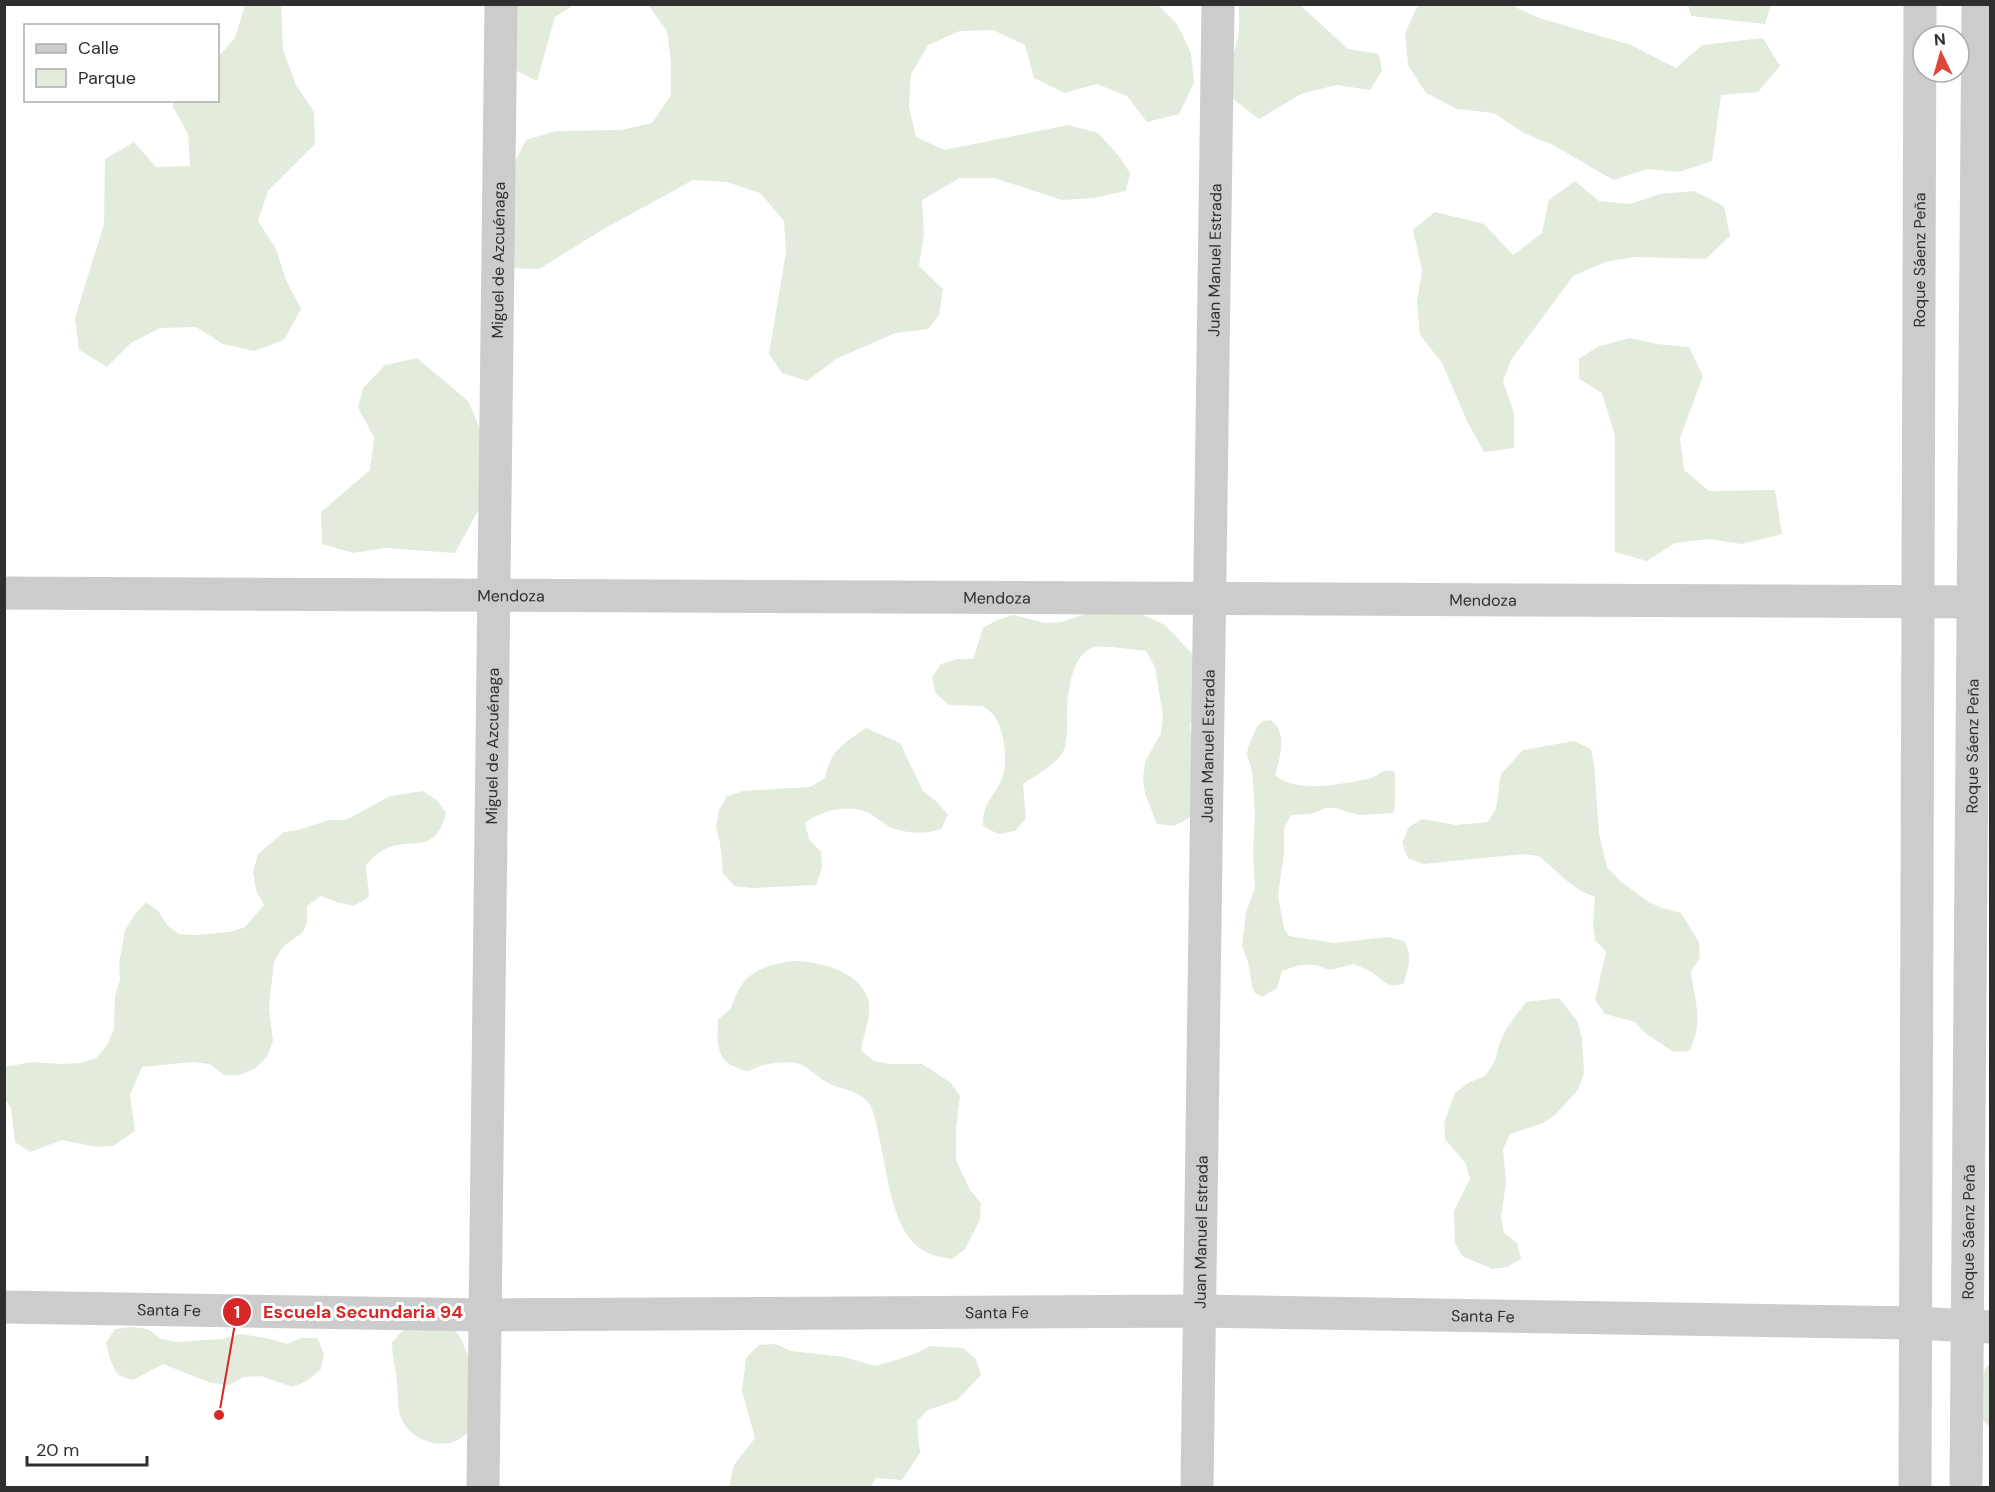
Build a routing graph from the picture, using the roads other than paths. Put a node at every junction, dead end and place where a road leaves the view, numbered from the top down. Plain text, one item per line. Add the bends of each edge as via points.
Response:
1 (501, 4) edge
2 (1218, 4) edge
3 (1920, 4) edge
4 (1978, 4) edge
5 (4, 593) edge
6 (495, 594) junction
7 (1209, 599) junction
8 (1918, 601) junction
9 (1982, 602) edge
10 (4, 1308) edge
11 (1199, 1311) junction
12 (485, 1315) junction
13 (1915, 1323) junction
14 (1979, 1327) edge
15 (483, 1488) edge
16 (1197, 1488) edge
17 (1915, 1488) edge
18 (1966, 1488) edge

1 - 6 street, Miguel de Azcuénaga
2 - 7 street, Juan Manuel Estrada
3 - 8 street, Roque Sáenz Peña
4 - 9 street, Roque Sáenz Peña
5 - 6 street, Mendoza
6 - 7 street, Mendoza
6 - 12 street, Miguel de Azcuénaga
7 - 8 street, Mendoza
7 - 11 street, Juan Manuel Estrada
8 - 9 street, Mendoza
8 - 13 street, Roque Sáenz Peña
9 - 14 street, Roque Sáenz Peña
10 - 12 street, Santa Fe
11 - 12 street, Santa Fe
11 - 13 street, Santa Fe
11 - 16 street, Juan Manuel Estrada
12 - 15 street, Miguel de Azcuénaga
13 - 14 street, Santa Fe
13 - 17 street, Roque Sáenz Peña
14 - 18 street, Roque Sáenz Peña

